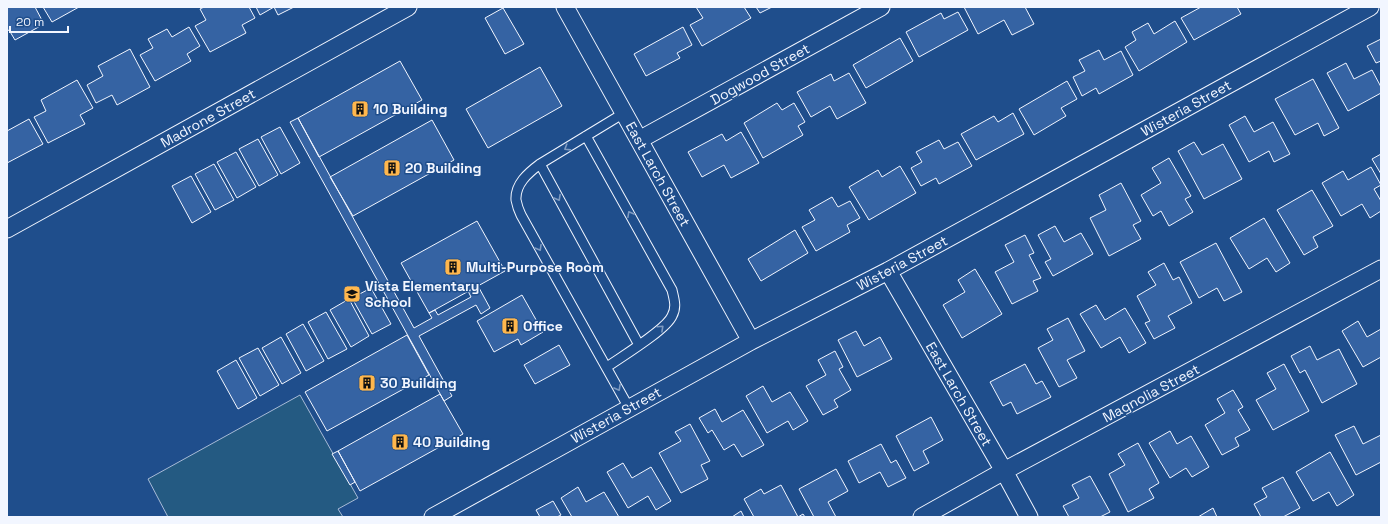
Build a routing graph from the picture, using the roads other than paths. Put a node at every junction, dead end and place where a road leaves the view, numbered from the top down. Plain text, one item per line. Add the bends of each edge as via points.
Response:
1 (408, 7) edge
2 (565, 7) edge
3 (881, 7) edge
4 (1370, 7) edge
5 (624, 113) junction
6 (586, 136) junction
7 (639, 140) junction
8 (540, 164) junction
9 (7, 230) edge
10 (1381, 269) edge
11 (888, 271) junction
12 (751, 341) junction
13 (639, 345) junction
14 (607, 367) junction
15 (629, 408) junction
16 (1004, 471) junction
17 (433, 517) edge
18 (922, 517) edge
19 (1029, 517) edge

1 - 9 street, Madrone Street
2 - 5 street, East Larch Street
3 - 7 street, Dogwood Street
4 - 11 street, Wisteria Street
5 - 6 lane
5 - 7 street, East Larch Street
6 -> 8 lane
13 -> 6 lane via 661,330 672,317 676,303 672,290
7 - 12 street, East Larch Street
8 -> 13 lane
8 -> 14 lane via 527,174 518,187 516,200 520,215
10 - 16 street, Magnolia Street
11 - 12 street, Wisteria Street
11 - 16 street, East Larch Street
12 - 15 street, Wisteria Street
13 - 14 lane
14 -> 15 lane
15 - 17 street, Wisteria Street
16 - 18 street, Magnolia Street
16 - 19 street, East Larch Street

